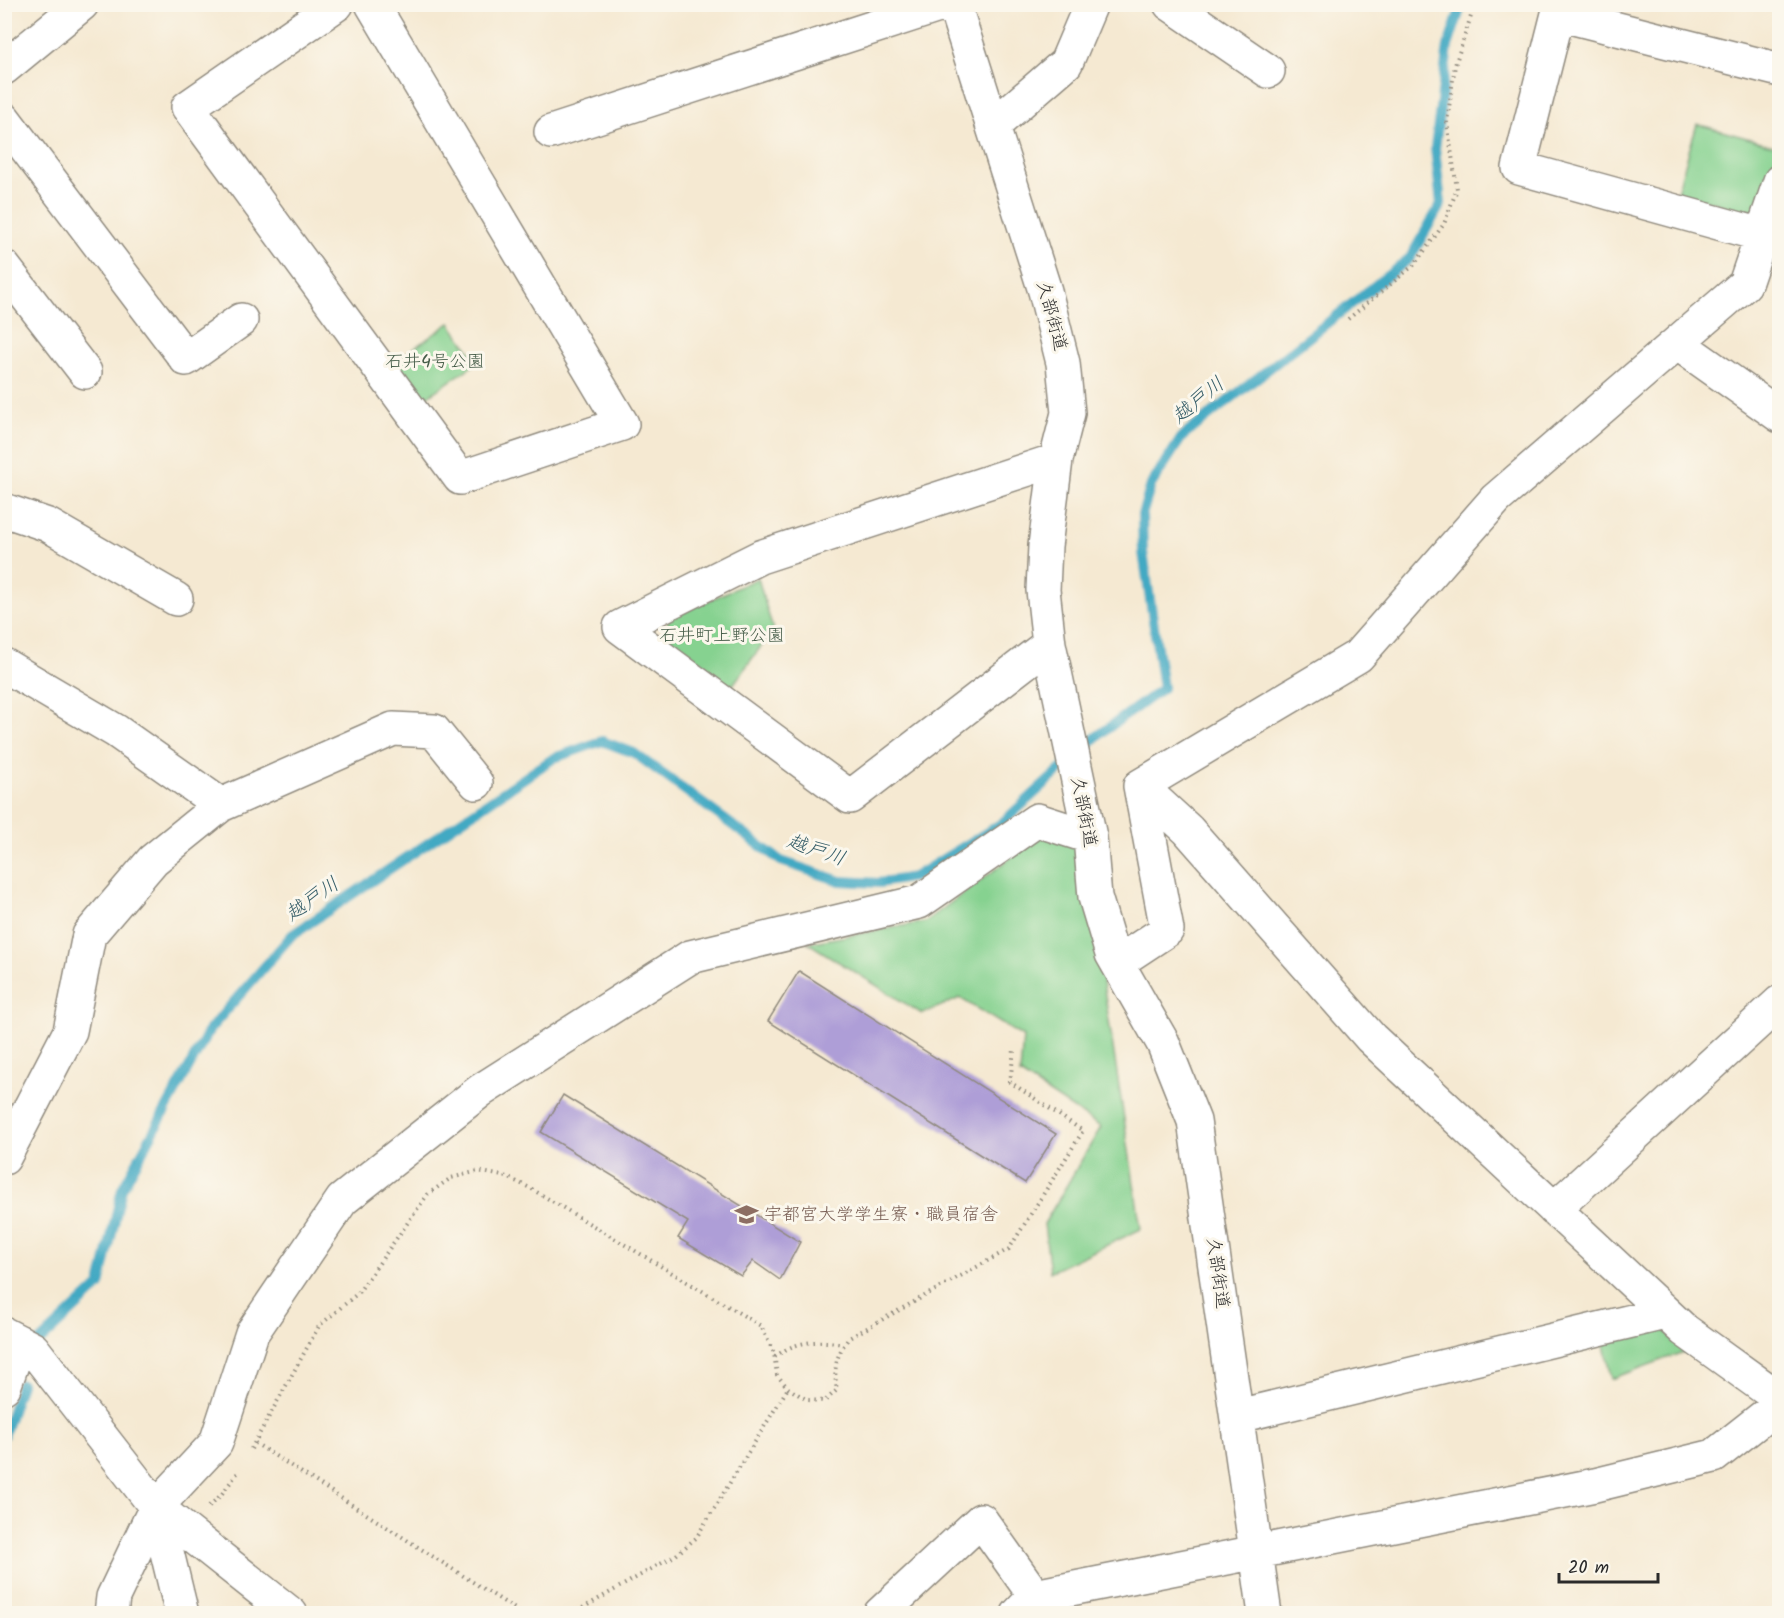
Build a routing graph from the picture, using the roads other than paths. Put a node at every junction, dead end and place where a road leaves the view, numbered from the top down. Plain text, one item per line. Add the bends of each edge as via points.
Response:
1 (82, 4) edge
2 (337, 4) edge
3 (372, 4) edge
4 (945, 4) edge
5 (954, 4) edge
6 (1091, 4) edge
7 (1170, 4) edge
8 (4, 68) edge
9 (1779, 70) edge
10 (1268, 71) dead end
11 (4, 119) edge
12 (993, 126) junction
13 (551, 132) dead end
14 (1779, 181) edge
15 (1762, 235) junction
16 (4, 267) edge
17 (241, 320) dead end
18 (1677, 343) junction
19 (85, 372) dead end
20 (1779, 416) edge
21 (1056, 460) junction
22 (4, 510) edge
23 (176, 599) dead end
24 (1049, 644) junction
25 (4, 665) edge
26 (476, 783) dead end
27 (1140, 786) junction
28 (221, 805) junction
29 (1090, 837) junction
30 (1117, 963) junction
31 (1779, 1002) edge
32 (4, 1158) edge
33 (1554, 1209) junction
34 (1665, 1312) junction
35 (12, 1338) edge
36 (4, 1387) edge
37 (1779, 1399) edge
38 (1779, 1404) edge
39 (1238, 1416) junction
40 (156, 1507) junction
41 (1257, 1551) junction
42 (1027, 1605) edge
43 (107, 1608) edge
44 (182, 1614) edge
45 (291, 1614) edge
46 (880, 1614) edge
47 (1265, 1614) edge

1 - 8 street
2 - 3 street via 188,107 460,478 622,424
4 - 13 street
5 - 12 street, 久部街道
6 - 12 street via 1066,63
7 - 10 street
9 - 15 street via 1558,14 1519,168
11 - 17 street via 186,359
12 - 21 street, 久部街道 via 1045,291 1063,363 1068,413
14 - 15 street
15 - 18 street via 1745,284
16 - 19 street
18 - 20 street
18 - 27 street via 1496,500 1358,656
21 - 24 street, 久部街道 via 1045,546
21 - 24 street via 760,558 620,627 850,797
22 - 23 street via 48,525
24 - 29 street, 久部街道
25 - 28 street via 116,731
26 - 28 street via 434,731 393,729
27 - 30 street via 1167,930
27 - 33 street via 1188,830 1371,1038
28 - 32 street via 153,860 88,935 70,1031
29 - 30 street, 久部街道 via 1095,897
29 - 40 street via 1037,820 919,902 690,957 480,1091 342,1200 252,1333 216,1443
30 - 39 street, 久部街道 via 1163,1042 1194,1121
31 - 33 street
33 - 34 street
34 - 37 street
34 - 39 street
35 - 36 street
35 - 40 street via 33,1349
38 - 41 street via 1714,1456 1595,1485
39 - 41 street, 久部街道
40 - 43 street
40 - 44 street
40 - 45 street
41 - 42 street
41 - 47 street, 久部街道
42 - 46 street via 981,1520

